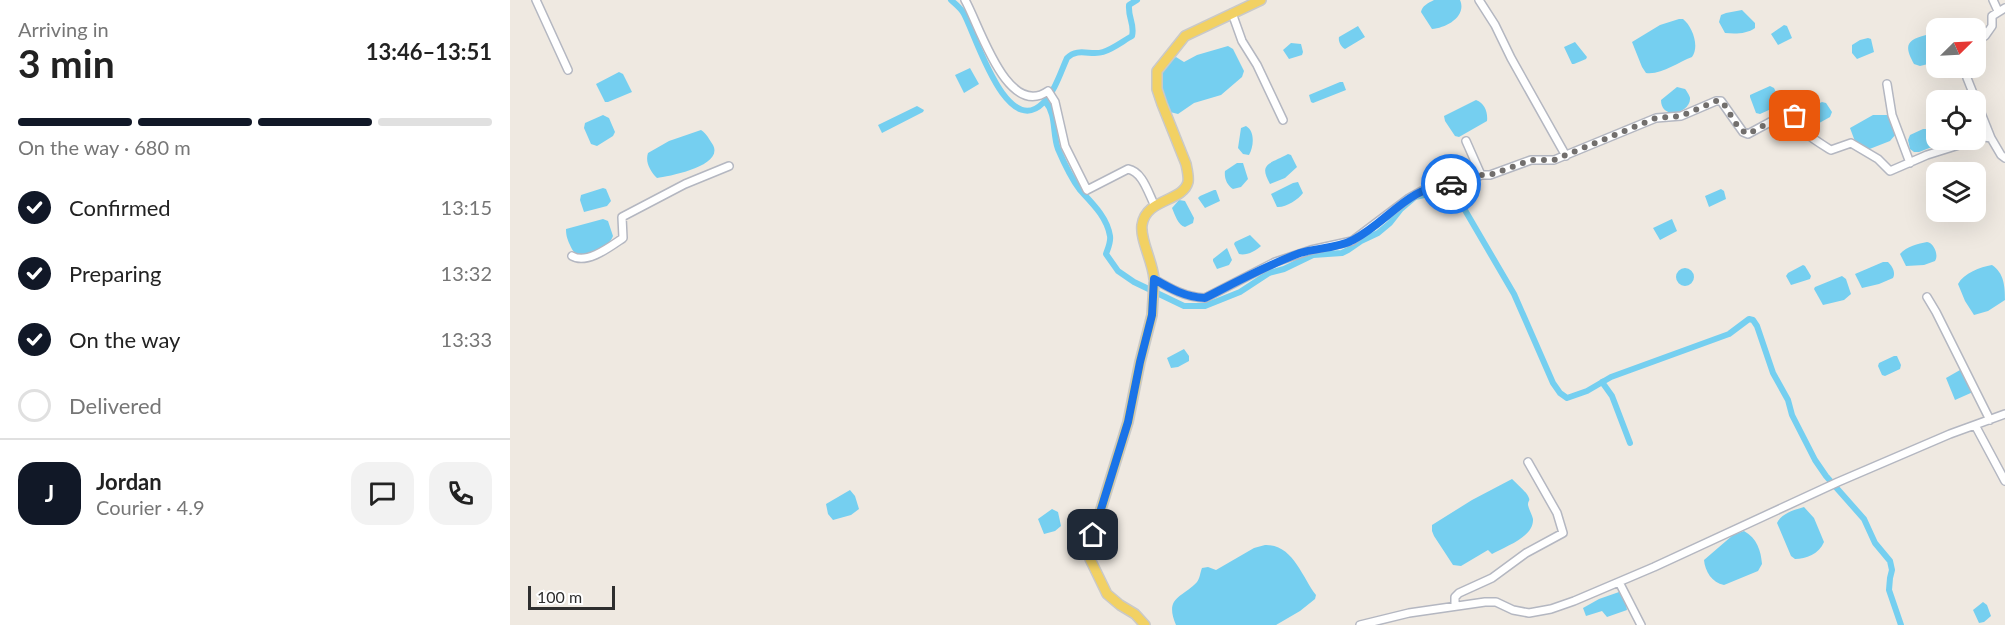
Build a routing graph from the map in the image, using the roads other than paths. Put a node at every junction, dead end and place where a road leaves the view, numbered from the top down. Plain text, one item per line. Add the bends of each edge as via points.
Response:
1 (536, 0) edge
2 (965, 0) edge
3 (1260, 0) edge
4 (1479, 0) edge
5 (1994, 0) edge
6 (2001, 9) edge
7 (1232, 13) junction
8 (1986, 35) edge
9 (568, 70) dead end
10 (1967, 78) dead end
11 (1887, 84) dead end
12 (1283, 120) dead end
13 (1986, 137) edge
14 (1991, 138) junction
15 (1466, 141) dead end
16 (1943, 150) edge
17 (1566, 156) junction
18 (2005, 158) edge
19 (1910, 163) junction
20 (729, 166) dead end
21 (1481, 175) junction
22 (1155, 206) junction
23 (572, 256) dead end
24 (1154, 281) junction
25 (1927, 297) dead end
26 (2005, 414) edge
27 (1990, 420) junction
28 (1975, 425) junction
29 (1528, 462) dead end
30 (2005, 481) edge
31 (1619, 582) junction
32 (1455, 605) junction
33 (1385, 622) edge
34 (1146, 625) edge
35 (1360, 625) edge
36 (1641, 625) edge

1 - 9 street
2 - 22 street via 1010,86 1026,97 1048,91 1065,146 1087,190 1133,170
3 - 7 main road
4 - 17 street
5 - 6 street
6 - 8 street via 1992,16 1992,26
7 - 12 street via 1242,41
7 - 22 main road via 1185,36 1157,71 1157,89 1186,164 1188,183
10 - 14 street
11 - 19 street via 1892,115
13 - 14 street
14 - 18 street
15 - 21 street
16 - 19 street
17 - 19 street via 1656,118 1681,116 1721,101 1748,134 1787,113 1798,120 1805,133 1831,150 1851,143 1890,171
17 - 21 street via 1531,160
20 - 23 street via 622,217 623,238 605,250 587,257
21 - 24 street via 1459,184 1425,189 1352,241 1275,262 1205,298 1192,298
22 - 24 main road via 1142,224
24 - 34 main road via 1128,422 1093,535 1090,559 1107,594
25 - 27 street
26 - 27 street
27 - 28 street
28 - 30 street
28 - 31 street via 1838,482
29 - 32 street via 1557,513 1563,533 1492,578 1459,593
31 - 32 street via 1535,612 1520,612 1492,602
31 - 36 street
32 - 33 street
33 - 35 street

